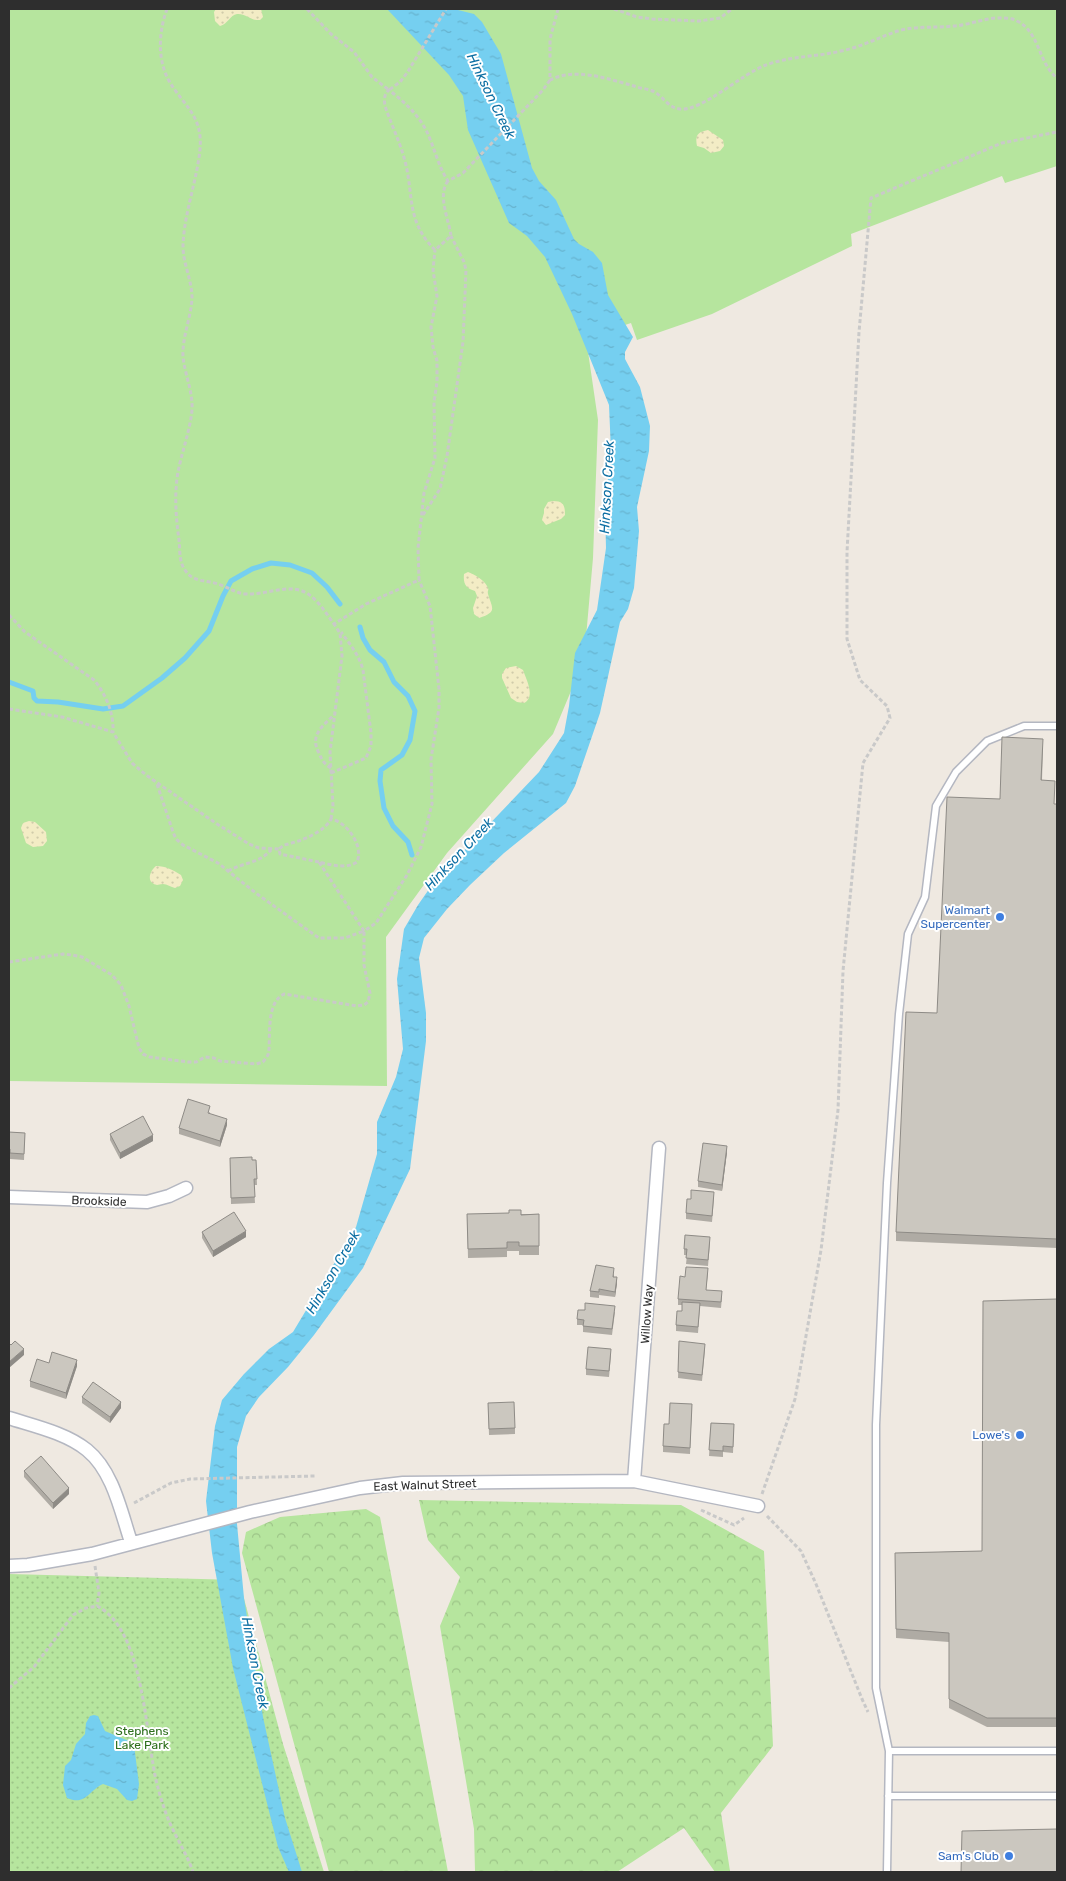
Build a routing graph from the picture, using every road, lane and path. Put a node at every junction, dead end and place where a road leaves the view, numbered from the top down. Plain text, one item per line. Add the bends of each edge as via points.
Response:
1 (167, 9) edge
2 (307, 9) edge
3 (446, 9) edge
4 (558, 9) edge
5 (614, 9) edge
6 (732, 9) edge
7 (1057, 78) edge
8 (550, 80) junction
9 (388, 90) junction
10 (1057, 132) edge
11 (448, 181) junction
12 (451, 236) junction
13 (435, 250) junction
14 (423, 516) junction
15 (419, 580) junction
16 (9, 615) edge
17 (334, 624) junction
18 (9, 709) edge
19 (336, 713) junction
20 (1057, 726) edge
21 (113, 732) junction
22 (331, 771) junction
23 (157, 784) junction
24 (331, 819) junction
25 (279, 849) junction
26 (271, 850) junction
27 (319, 862) junction
28 (228, 871) junction
29 (364, 931) junction
30 (9, 962) edge
31 (659, 1148) dead end
32 (186, 1188) dead end
33 (9, 1197) edge
34 (9, 1418) edge
35 (315, 1476) dead end
36 (634, 1481) junction
37 (758, 1506) junction
38 (698, 1509) dead end
39 (120, 1510) junction
40 (132, 1542) junction
41 (92, 1554) junction
42 (9, 1566) edge
43 (97, 1606) junction
44 (9, 1688) edge
45 (871, 1716) dead end
46 (889, 1751) junction
47 (1057, 1751) edge
48 (888, 1796) junction
49 (1057, 1796) edge
50 (193, 1872) edge
51 (887, 1872) edge

1 - 17 path via 161,37 164,69 196,118 200,138 183,243 192,298 183,359 192,409 178,472 176,512 181,562 190,577 220,584 233,592 299,590 319,604
2 - 9 path via 354,52 372,76
3 - 9 path via 400,82
4 - 8 path via 550,39
5 - 6 path via 637,17 699,21 720,18
7 - 8 path via 1047,67 1031,33 1017,21 1002,18 903,30 848,50 781,60 752,70 694,108 680,110 667,104 656,93 606,78 580,74
8 - 11 path via 463,173
9 - 11 path via 405,102 421,122
9 - 13 path via 384,102 404,159 412,210 423,237
10 - 37 path via 1002,143 871,198 859,332 847,542 848,639 860,680 887,706 890,718 863,763 842,971 838,1110 821,1250 795,1400
11 - 12 path via 444,196
12 - 13 path
12 - 14 path via 466,270 463,342 440,489
13 - 14 path via 433,270 437,296 430,327 437,361 435,458 424,493
14 - 15 path via 418,548
15 - 17 path via 366,604
15 - 29 path via 430,606 439,689 431,759 432,804 421,847 407,875 376,923
16 - 21 path via 26,632 94,680 106,700 114,722
17 - 19 path via 340,633 342,646
17 - 22 path via 360,659 371,746 366,758
18 - 21 path via 62,718
19 - 22 path via 330,752
19 - 22 path via 316,735 315,746
20 - 46 lane via 1024,726 988,741 956,772 936,806 924,897 908,934 898,1014 888,1163 876,1425 876,1688
21 - 23 path via 132,763
22 - 24 path
23 - 26 path via 248,844
23 - 28 path via 176,839
24 - 25 path via 321,830
24 - 27 path via 341,822 354,838 359,858 348,866
25 - 26 path
25 - 27 path via 280,854
26 - 28 path via 259,860
27 - 29 path
28 - 29 path via 319,938 346,938
29 - 30 path via 368,1002 357,1006 280,995 273,1007 268,1055 263,1062 256,1064 205,1057 196,1062 150,1057 139,1048 129,1006 121,985 112,975 82,957 72,955
31 - 36 street, Willow Way
32 - 33 street, Brookside via 147,1202
34 - 39 street via 72,1440 87,1450 107,1476
35 - 39 path via 190,1479 171,1483
36 - 37 street, East Walnut Street
36 - 40 street, East Walnut Street via 403,1483 360,1488
37 - 38 path via 734,1525
37 - 45 path via 801,1551
39 - 40 street
40 - 41 street, East Walnut Street
41 - 42 street, East Walnut Street
41 - 43 path via 98,1580
43 - 44 path via 73,1615 34,1667
43 - 50 path via 112,1615 128,1644 138,1678 157,1784 169,1821
46 - 47 lane
46 - 48 lane
48 - 49 lane
48 - 51 lane

